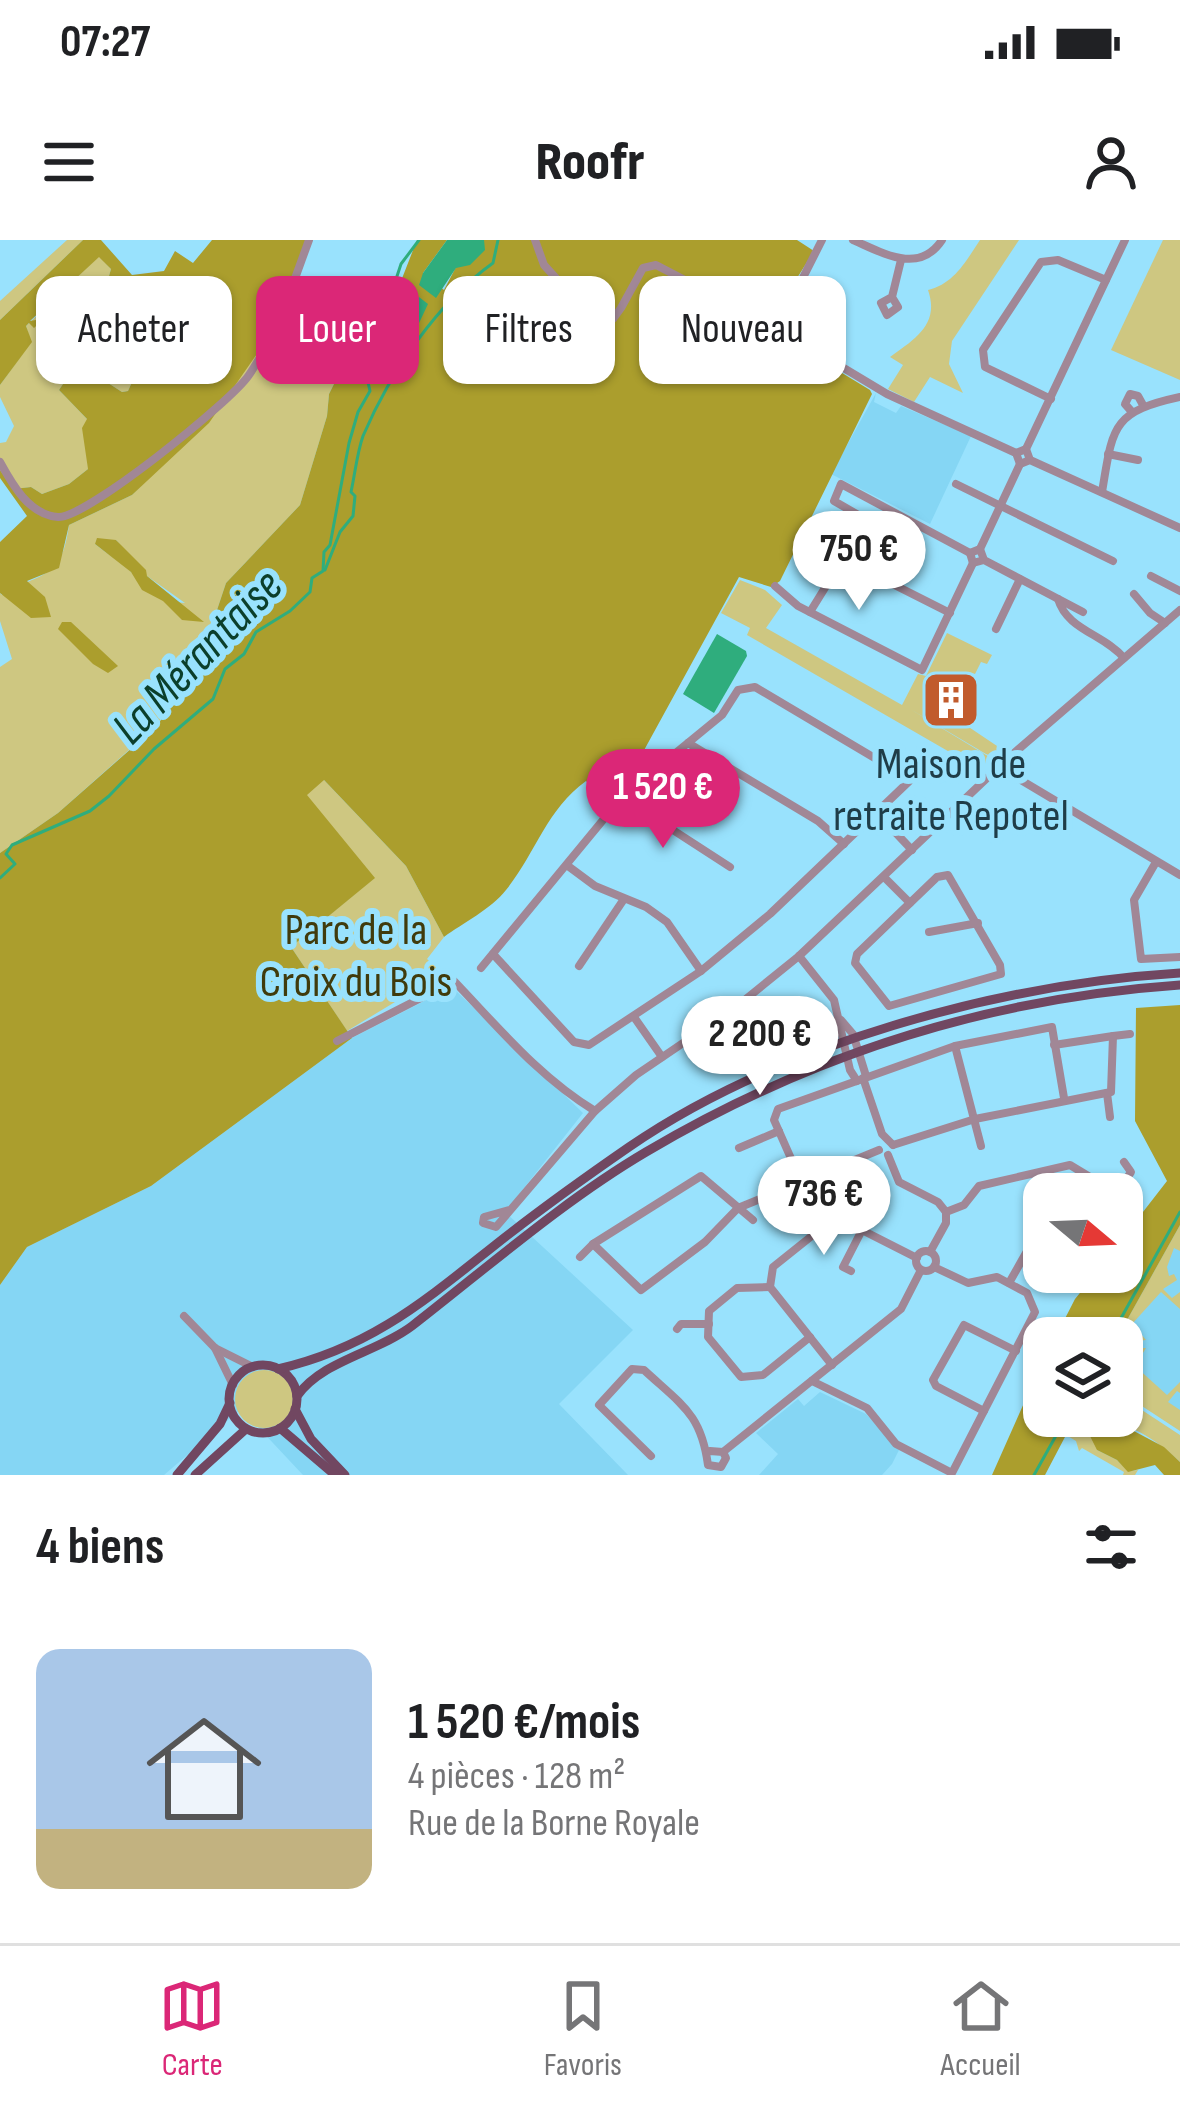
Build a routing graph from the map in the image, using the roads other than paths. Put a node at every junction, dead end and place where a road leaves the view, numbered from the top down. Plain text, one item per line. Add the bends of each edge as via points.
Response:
1 (310, 240) edge
2 (535, 240) edge
3 (822, 240) edge
4 (853, 240) edge
5 (942, 240) edge
6 (1125, 240) edge
7 (901, 260) junction
8 (677, 276) edge
9 (805, 276) edge
10 (1106, 280) junction
11 (892, 297) dead end
12 (846, 370) edge
13 (1180, 398) edge
14 (1052, 399) junction
15 (1143, 405) junction
16 (1132, 412) junction
17 (1108, 454) junction
18 (1023, 456) junction
19 (1138, 460) dead end
20 (0, 462) edge
21 (956, 484) dead end
22 (1102, 492) junction
23 (1000, 506) junction
24 (1180, 528) edge
25 (977, 556) junction
26 (843, 559) junction
27 (1113, 561) dead end
28 (1151, 576) dead end
29 (1019, 579) junction
30 (775, 586) dead end
31 (1180, 591) edge
32 (1134, 594) dead end
33 (1058, 599) junction
34 (1180, 610) edge
35 (810, 612) junction
36 (1083, 612) dead end
37 (950, 613) junction
38 (1165, 622) junction
39 (996, 628) dead end
40 (1124, 658) junction
41 (688, 743) junction
42 (999, 767) junction
43 (923, 768) dead end
44 (910, 779) junction
45 (622, 797) junction
46 (877, 813) junction
47 (844, 844) junction
48 (912, 850) junction
49 (1156, 862) junction
50 (568, 866) junction
51 (730, 867) dead end
52 (1180, 875) edge
53 (884, 877) junction
54 (624, 899) junction
55 (910, 904) junction
56 (978, 923) junction
57 (929, 932) dead end
58 (493, 955) junction
59 (800, 956) junction
60 (1180, 956) edge
61 (579, 966) dead end
62 (481, 968) dead end
63 (701, 971) junction
64 (1180, 973) edge
65 (1180, 986) edge
66 (634, 1017) junction
67 (1130, 1034) dead end
68 (1113, 1036) junction
69 (337, 1041) dead end
70 (1054, 1045) junction
71 (955, 1046) junction
72 (850, 1047) junction
73 (662, 1057) junction
74 (862, 1078) junction
75 (1107, 1093) junction
76 (1064, 1098) junction
77 (596, 1111) junction
78 (1110, 1117) dead end
79 (975, 1119) junction
80 (779, 1131) junction
81 (889, 1142) junction
82 (981, 1146) dead end
83 (739, 1148) dead end
84 (884, 1152) junction
85 (1124, 1162) dead end
86 (1035, 1173) edge
87 (1084, 1173) edge
88 (1130, 1173) edge
89 (1023, 1176) edge
90 (801, 1181) junction
91 (738, 1208) junction
92 (509, 1210) dead end
93 (946, 1212) junction
94 (753, 1220) dead end
95 (862, 1230) junction
96 (593, 1244) junction
97 (930, 1252) junction
98 (580, 1257) dead end
99 (916, 1258) junction
100 (1023, 1259) edge
101 (934, 1267) junction
102 (921, 1270) junction
103 (851, 1271) dead end
104 (1010, 1283) junction
105 (770, 1287) junction
106 (184, 1316) dead end
107 (709, 1324) junction
108 (677, 1329) dead end
109 (810, 1337) junction
110 (215, 1348) junction
111 (1016, 1351) junction
112 (832, 1365) junction
113 (253, 1367) junction
114 (278, 1369) junction
115 (812, 1381) junction
116 (232, 1385) junction
117 (297, 1396) junction
118 (230, 1403) junction
119 (296, 1409) junction
120 (984, 1411) junction
121 (246, 1429) junction
122 (280, 1429) junction
123 (710, 1450) junction
124 (723, 1452) junction
125 (651, 1456) dead end
126 (715, 1472) edge
127 (951, 1474) edge
128 (177, 1475) edge
129 (195, 1475) edge
130 (335, 1475) edge
131 (345, 1475) edge

1 - 20 street via 271,342 245,381 87,508 61,518 34,510
2 - 8 street via 547,269 602,323 613,319 643,268
3 - 9 street
4 - 7 street
5 - 7 street via 920,258
6 - 10 street
7 - 11 street
10 - 14 street
10 - 14 street via 1058,260 1041,262 983,350 985,368
12 - 18 street
13 - 15 street
14 - 18 street
15 - 16 street
15 - 16 street via 1130,394 1125,404
16 - 17 street
17 - 19 street
17 - 22 street
18 - 22 street
18 - 23 street
21 - 23 street
22 - 24 street
23 - 25 street
23 - 27 street
25 - 26 street via 841,484 834,501 867,520
25 - 29 street
25 - 37 street
26 - 35 street
26 - 37 street
28 - 31 street
29 - 33 street
29 - 39 street
30 - 35 street
32 - 38 street
33 - 36 street
33 - 40 street via 1066,619
34 - 38 street
35 - 37 street via 922,670
38 - 40 street
40 - 42 street
41 - 44 street via 738,690 755,687
41 - 45 street
41 - 47 street
42 - 48 street
42 - 49 street
43 - 44 street
44 - 46 street
45 - 50 street
45 - 51 street
46 - 47 street
46 - 48 street
47 - 63 street
48 - 53 street
49 - 52 street
49 - 60 street via 1134,900 1141,959
50 - 54 street
50 - 58 street
53 - 55 street
53 - 59 street
54 - 61 street
54 - 63 street via 667,922
55 - 56 street via 948,875
55 - 56 street via 855,958 889,1006 999,978
56 - 57 street
58 - 62 street
58 - 66 street via 580,1046
59 - 72 street via 834,1000
59 - 73 street
63 - 66 street
64 - 72 main road via 1030,991 932,1014
65 - 72 main road via 1033,1004
66 - 73 street
67 - 68 street
68 - 70 street
68 - 75 street
69 - 77 street via 454,981 564,1093
70 - 71 street via 1052,1027
70 - 76 street
71 - 74 street
71 - 79 street
72 - 74 street
72 - 74 street
72 - 114 main road via 723,1094 635,1143 392,1325
72 - 117 main road via 643,1153 395,1339 308,1381
73 - 77 street
74 - 80 street via 778,1109
74 - 81 street
75 - 76 street
75 - 78 street
76 - 79 street
77 - 92 street
79 - 81 street
79 - 82 street
80 - 83 street
80 - 90 street
81 - 84 street
84 - 90 street
84 - 93 street via 899,1182
85 - 88 street
86 - 87 street via 1070,1165
89 - 93 street via 979,1186
90 - 91 street
91 - 94 street
91 - 96 street via 701,1176
91 - 96 street via 641,1290
93 - 97 street
95 - 99 street
95 - 103 street via 843,1267
95 - 105 street via 813,1235 773,1267
96 - 98 street
97 - 99 street
97 - 101 street
99 - 102 street
100 - 104 street
101 - 102 street
101 - 104 street via 963,1282 991,1275
102 - 112 street via 901,1309
104 - 111 street via 1035,1307
105 - 107 street via 737,1288 709,1311
105 - 109 street
106 - 110 street
107 - 108 street
107 - 109 street via 708,1337 740,1377 763,1375
109 - 112 street
110 - 113 street
110 - 116 street
111 - 120 street
111 - 120 street via 964,1325 933,1380
112 - 115 street
113 - 114 main road
113 - 116 main road
114 - 117 main road
115 - 124 street
115 - 127 street via 867,1408 896,1444
116 - 118 main road
117 - 119 main road
118 - 121 main road
118 - 128 main road
119 - 122 main road
119 - 131 main road
120 - 127 street
121 - 122 main road
121 - 129 main road
122 - 130 main road
123 - 124 street
123 - 125 street via 697,1419 644,1370 632,1369 599,1405
123 - 126 street via 706,1461
124 - 126 street

